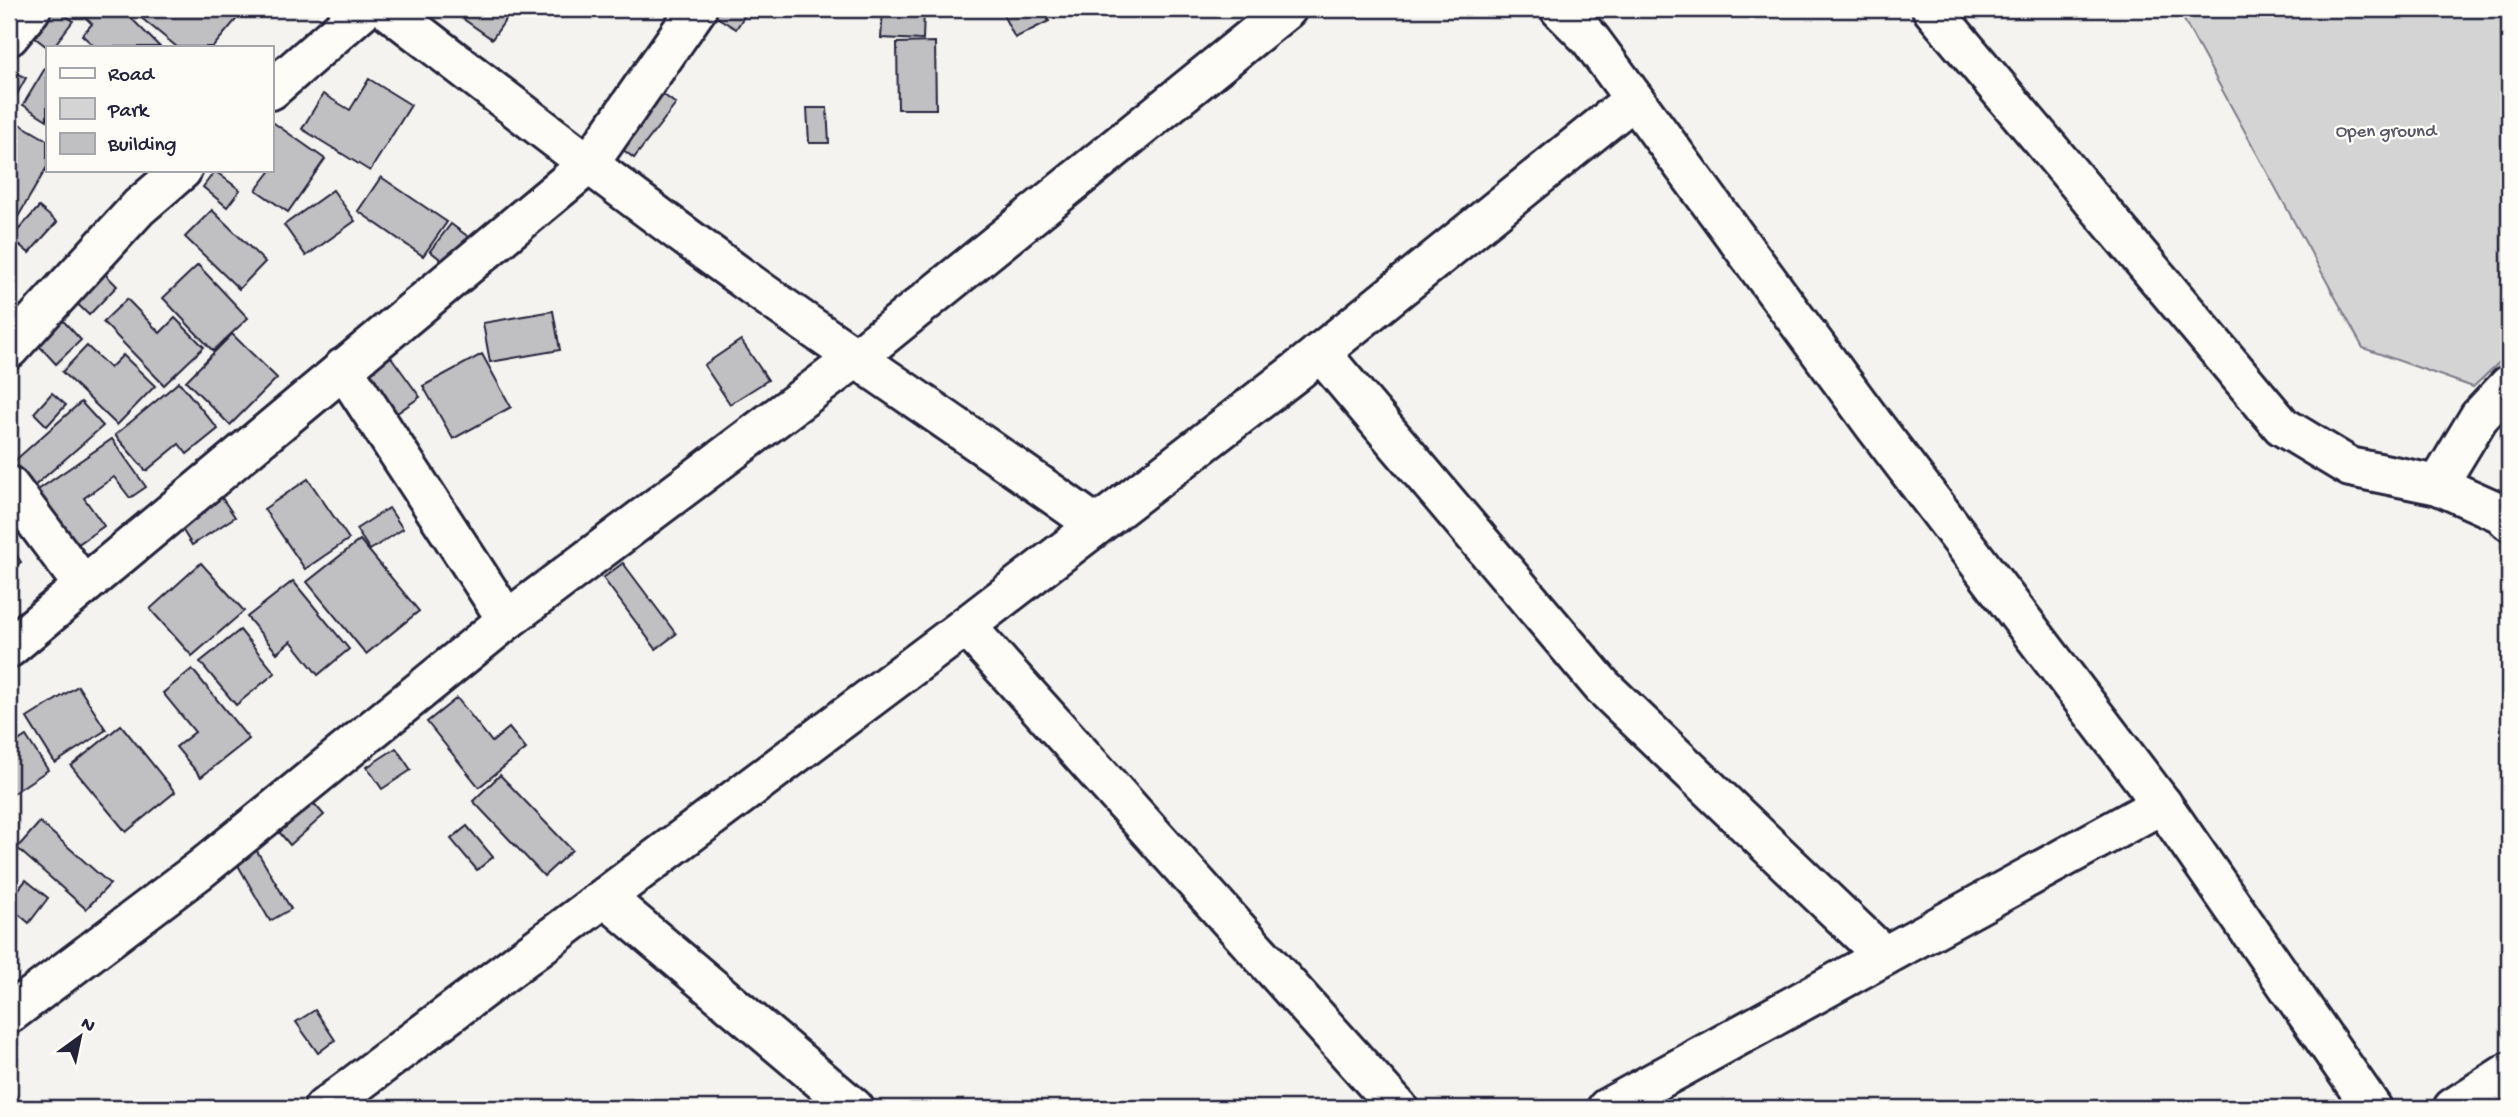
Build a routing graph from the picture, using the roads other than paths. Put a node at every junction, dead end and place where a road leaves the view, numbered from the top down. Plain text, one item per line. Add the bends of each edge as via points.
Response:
1 (31, 9) edge
2 (363, 9) edge
3 (387, 9) edge
4 (696, 9) edge
5 (1287, 9) edge
6 (1560, 9) edge
7 (1932, 9) edge
8 (9, 36) edge
9 (273, 88) edge
10 (1634, 99) junction
11 (589, 164) junction
12 (180, 172) edge
13 (9, 349) edge
14 (1321, 352) junction
15 (857, 357) junction
16 (343, 368) junction
17 (2509, 385) edge
18 (2438, 485) junction
19 (9, 486) edge
20 (2509, 521) edge
21 (1096, 525) junction
22 (83, 585) junction
23 (507, 620) junction
24 (966, 626) junction
25 (9, 648) edge
26 (2162, 804) junction
27 (606, 898) junction
28 (1884, 956) junction
29 (9, 1014) edge
30 (2509, 1072) edge
31 (324, 1108) edge
32 (854, 1108) edge
33 (1398, 1108) edge
34 (1606, 1108) edge
35 (2372, 1108) edge
36 (2453, 1108) edge

1 - 8 street
2 - 9 street
3 - 11 street
4 - 11 street
5 - 15 street
6 - 10 street via 1590,39
7 - 18 street via 2282,426 2350,467
10 - 14 street
10 - 26 street
11 - 15 street
11 - 16 street
12 - 13 street via 139,207
14 - 21 street
14 - 28 street via 1602,686
15 - 21 street
15 - 23 street
16 - 22 street
16 - 23 street
17 - 18 street via 2479,417
18 - 20 street via 2501,513
19 - 22 street
21 - 24 street
22 - 25 street
23 - 29 street via 201,869
24 - 27 street
24 - 33 street
26 - 28 street
26 - 35 street
27 - 31 street
27 - 32 street
28 - 34 street
30 - 36 street

